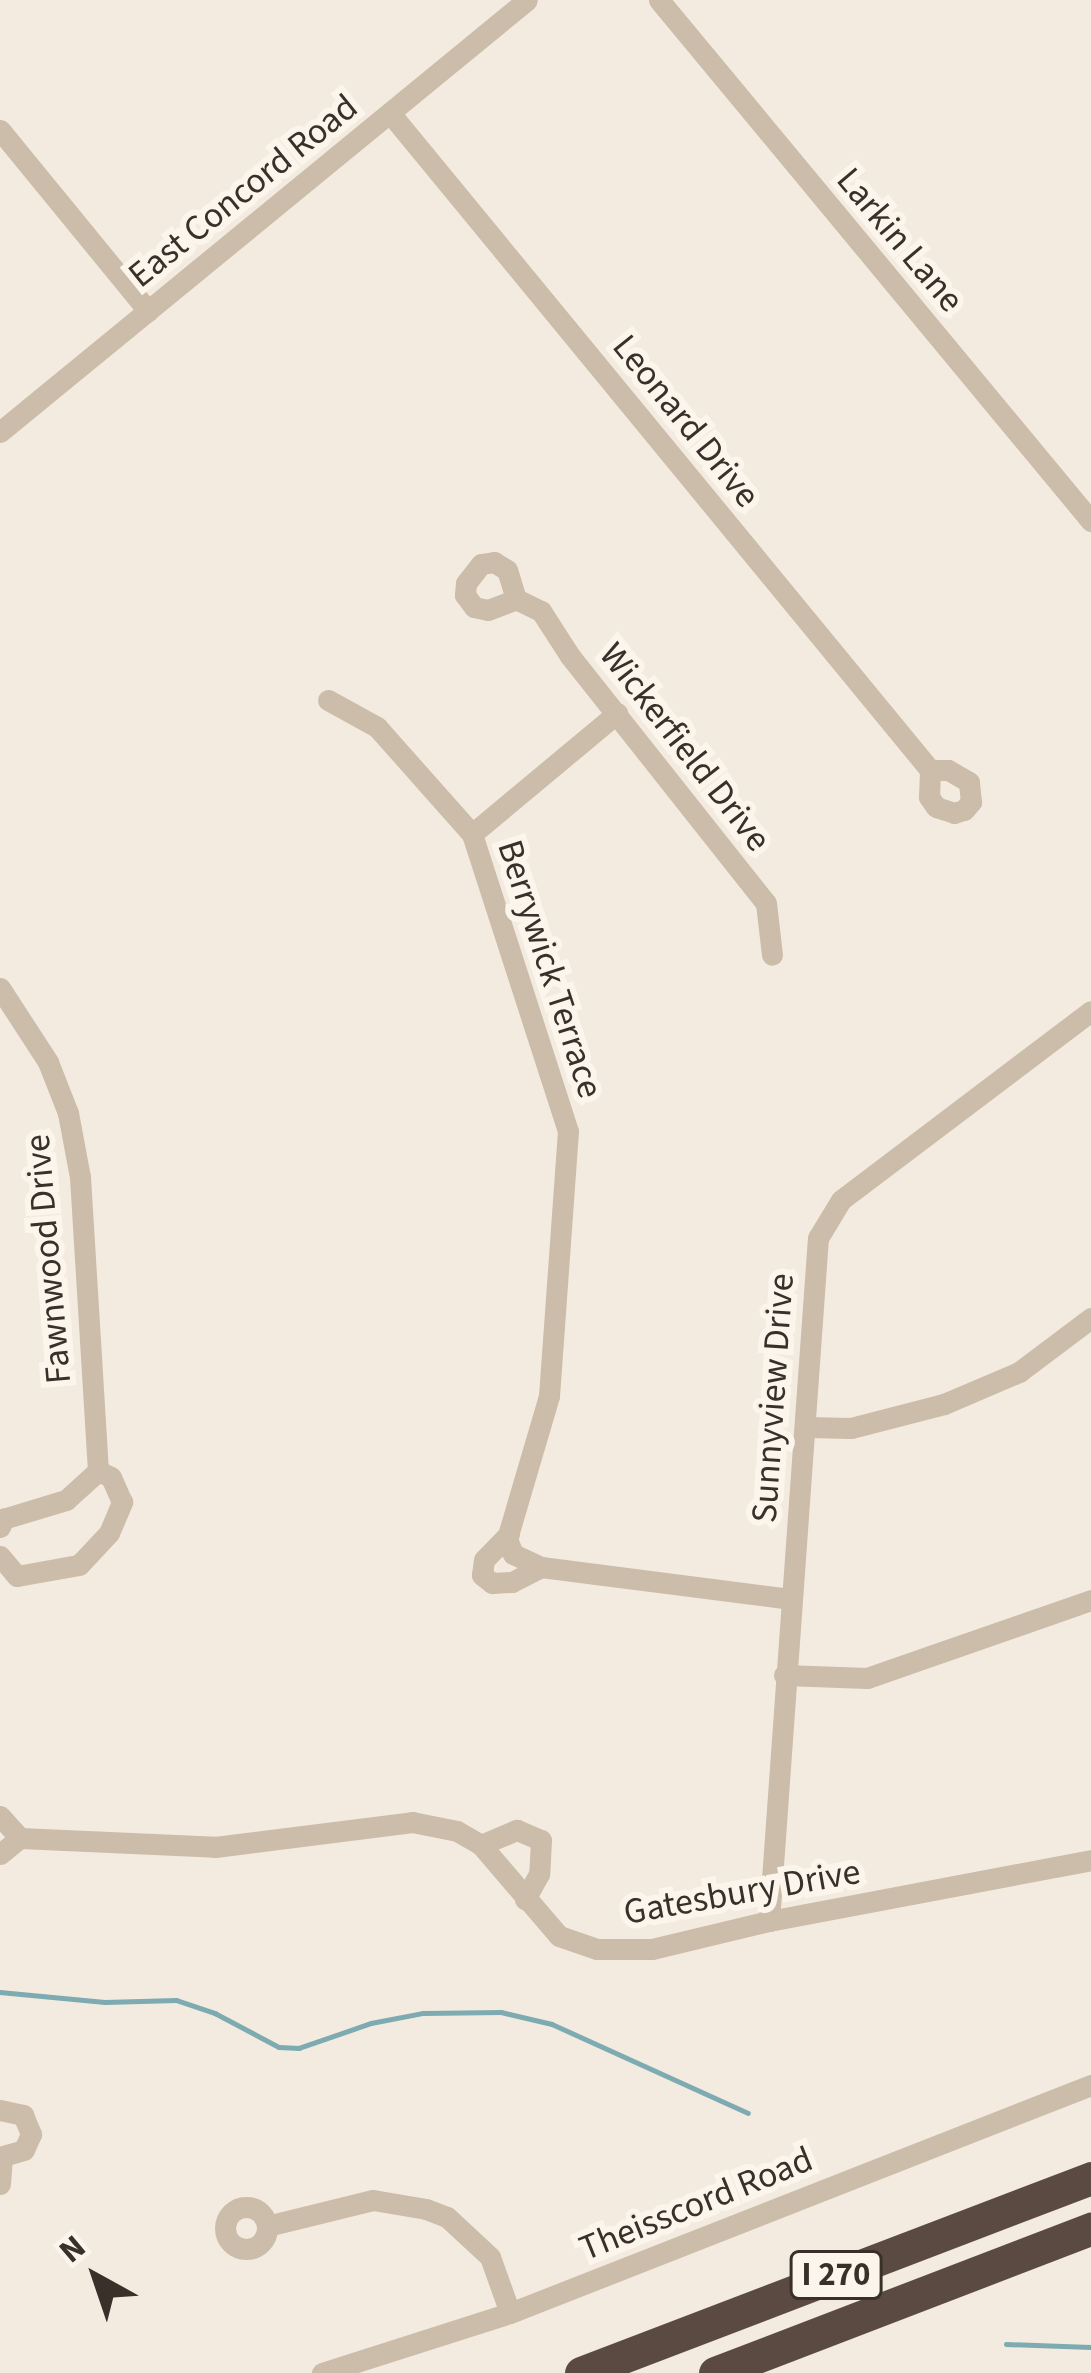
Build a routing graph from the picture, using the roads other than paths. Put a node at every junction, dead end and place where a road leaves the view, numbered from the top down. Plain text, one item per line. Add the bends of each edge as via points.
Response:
1 (527, 0) edge
2 (659, 0) edge
3 (390, 113) junction
4 (0, 130) edge
5 (148, 311) junction
6 (0, 432) edge
7 (1091, 521) edge
8 (516, 599) dead end
9 (328, 700) dead end
10 (617, 713) junction
11 (930, 770) dead end
12 (472, 834) junction
13 (772, 955) dead end
14 (0, 988) edge
15 (1091, 1011) edge
16 (1091, 1318) edge
17 (805, 1427) junction
18 (98, 1471) junction
19 (0, 1527) edge
20 (509, 1534) junction
21 (0, 1556) edge
22 (541, 1567) junction
23 (790, 1599) junction
24 (1091, 1600) edge
25 (784, 1676) junction
26 (0, 1816) edge
27 (20, 1838) junction
28 (481, 1845) junction
29 (0, 1854) edge
30 (1091, 1860) edge
31 (525, 1899) junction
32 (769, 1921) junction
33 (1091, 2085) edge
34 (0, 2110) edge
35 (1, 2157) edge
36 (1091, 2178) edge
37 (0, 2184) edge
38 (267, 2226) dead end
39 (1091, 2229) edge
40 (510, 2313) junction
41 (322, 2373) edge
42 (581, 2373) edge
43 (715, 2373) edge

1 - 3 street, East Concord Road
2 - 7 street, Larkin Lane
3 - 5 street, East Concord Road
3 - 11 street, Leonard Drive
4 - 5 street
5 - 6 street, East Concord Road
8 - 10 street, Wickerfield Drive via 541,611
9 - 12 street, Berrywick Terrace via 377,727
10 - 12 street
10 - 13 street, Wickerfield Drive via 766,903
12 - 20 street, Berrywick Terrace via 568,1131 549,1396
14 - 18 street, Fawnwood Drive via 48,1061 68,1113 80,1177
15 - 17 street, Sunnyview Drive via 841,1200 818,1238
16 - 17 street via 1019,1372 944,1404 851,1428
17 - 23 street, Sunnyview Drive
18 - 19 street via 66,1500 3,1519
18 - 21 street, Fawnwood Drive via 111,1477 122,1502 109,1533 79,1565 17,1576
20 - 22 street via 513,1554
20 - 22 street, Berrywick Terrace via 484,1560 482,1576 512,1582
22 - 23 street, Berrywick Terrace
23 - 25 street, Sunnyview Drive
24 - 25 street via 867,1678
25 - 32 street, Sunnyview Drive
26 - 27 street
27 - 28 street via 215,1847 412,1822
27 - 29 street
28 - 31 street, Gatesbury Drive
28 - 31 street via 517,1830 542,1840 539,1874
30 - 32 street, Gatesbury Drive
31 - 32 street, Gatesbury Drive via 559,1936 597,1949 652,1949
33 - 40 street, Theisscord Road
34 - 35 street via 23,2115 31,2134 24,2150
35 - 37 street
36 - 42 highway, I 270
38 - 40 street via 373,2200 426,2209 490,2257
39 - 43 highway, I 270
40 - 41 street, Theisscord Road

